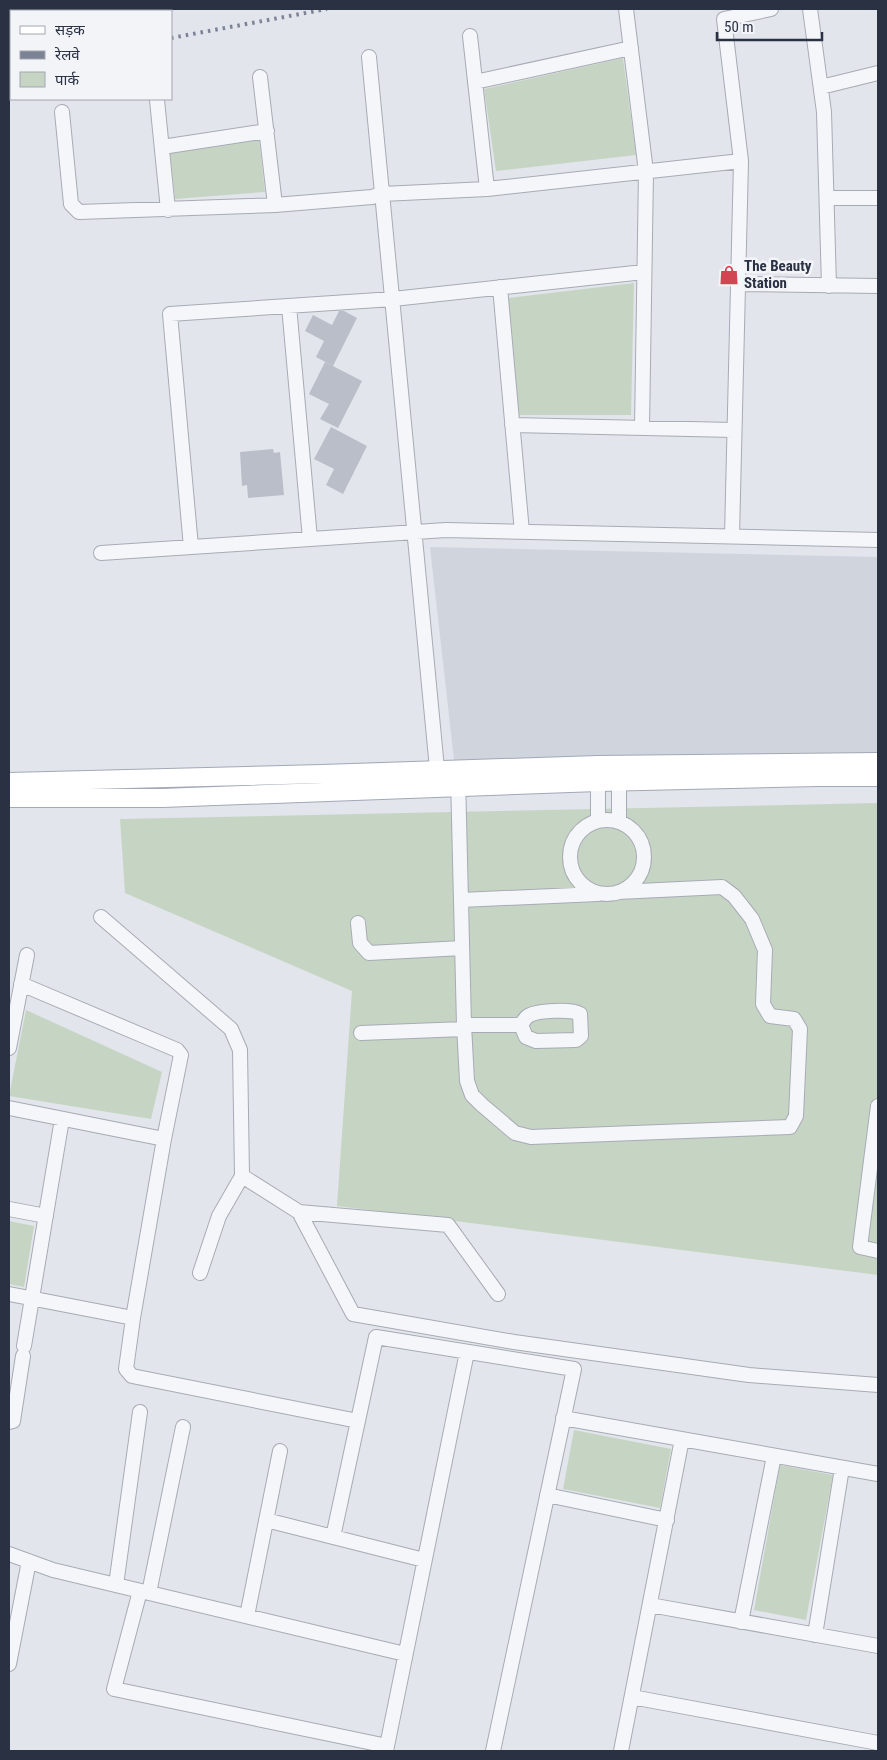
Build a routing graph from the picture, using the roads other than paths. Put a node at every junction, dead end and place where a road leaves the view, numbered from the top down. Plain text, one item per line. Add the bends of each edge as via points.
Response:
1 (626, 9) edge
2 (770, 9) edge
3 (810, 9) edge
4 (470, 36) dead end
5 (631, 48) junction
6 (370, 57) dead end
7 (878, 73) edge
8 (260, 77) dead end
9 (475, 82) junction
10 (821, 87) junction
11 (156, 100) dead end
12 (62, 112) dead end
13 (267, 131) junction
14 (162, 148) junction
15 (741, 161) junction
16 (646, 172) junction
17 (487, 188) junction
18 (382, 194) junction
19 (827, 198) junction
20 (878, 198) edge
21 (275, 205) junction
22 (168, 210) junction
23 (644, 272) junction
24 (738, 284) junction
25 (829, 286) junction
26 (878, 286) edge
27 (500, 287) junction
28 (392, 299) junction
29 (289, 306) junction
30 (512, 425) junction
31 (642, 428) junction
32 (734, 430) junction
33 (415, 532) junction
34 (522, 532) junction
35 (732, 536) junction
36 (310, 539) junction
37 (878, 540) edge
38 (191, 547) junction
39 (101, 553) dead end
40 (878, 762) edge
41 (458, 768) junction
42 (438, 770) junction
43 (598, 773) junction
44 (619, 773) junction
45 (878, 777) edge
46 (9, 782) edge
47 (458, 787) junction
48 (438, 788) junction
49 (9, 798) edge
50 (598, 821) junction
51 (619, 822) junction
52 (612, 893) junction
53 (461, 900) junction
54 (101, 917) dead end
55 (358, 923) dead end
56 (462, 948) junction
57 (27, 954) dead end
58 (21, 984) junction
59 (521, 1025) dead end
60 (464, 1027) junction
61 (361, 1033) dead end
62 (9, 1048) edge
63 (878, 1106) edge
64 (9, 1108) edge
65 (62, 1119) junction
66 (164, 1139) junction
67 (242, 1176) junction
68 (9, 1209) edge
69 (299, 1212) junction
70 (46, 1216) junction
71 (878, 1250) edge
72 (200, 1274) dead end
73 (9, 1294) edge
74 (498, 1294) dead end
75 (32, 1300) junction
76 (133, 1318) junction
77 (467, 1352) junction
78 (878, 1385) edge
79 (140, 1412) dead end
80 (563, 1418) junction
81 (358, 1421) junction
82 (9, 1422) edge
83 (183, 1427) dead end
84 (682, 1440) junction
85 (280, 1451) dead end
86 (774, 1456) junction
87 (842, 1468) junction
88 (878, 1474) edge
89 (547, 1495) junction
90 (266, 1520) junction
91 (667, 1520) junction
92 (333, 1537) junction
93 (9, 1554) edge
94 (424, 1560) junction
95 (29, 1561) junction
96 (116, 1585) junction
97 (144, 1592) junction
98 (650, 1605) junction
99 (248, 1616) junction
100 (741, 1622) junction
101 (815, 1635) junction
102 (878, 1646) edge
103 (405, 1654) junction
104 (9, 1664) edge
105 (632, 1697) junction
106 (878, 1743) edge
107 (387, 1748) edge
108 (493, 1751) edge
109 (621, 1751) edge

1 - 5 street
2 - 15 street via 724,19
3 - 10 street
4 - 9 street
5 - 9 street
5 - 16 street
6 - 18 street
7 - 10 street
8 - 13 street
9 - 17 street
10 - 19 street
11 - 14 street
12 - 22 street via 71,204 79,212
13 - 14 street
13 - 21 street
14 - 22 street
15 - 16 street
15 - 24 street
16 - 17 street
16 - 23 street
17 - 18 street
18 - 21 street
18 - 28 street
19 - 20 street
19 - 25 street
21 - 22 street
23 - 27 street
23 - 31 street
24 - 25 street
24 - 32 street
25 - 26 street
27 - 28 street
27 - 30 street
28 - 29 street
28 - 33 street
29 - 36 street
29 - 38 street via 170,314
30 - 31 street
30 - 34 street
31 - 32 street
32 - 35 street
33 - 34 street
33 - 36 street
33 - 42 street
34 - 35 street
35 - 37 street
36 - 38 street
38 - 39 street
40 - 44 main road
41 - 42 main road
41 - 43 main road
41 - 47 street
42 - 46 main road
42 - 48 street
43 - 44 main road
43 - 47 main road
43 - 50 street
44 - 45 main road
44 - 51 street
47 - 48 main road
47 - 53 street
48 - 49 main road via 162,798
50 - 51 street
50 - 52 street via 581,831 574,840 570,851 571,863 582,884 593,891
51 - 52 street via 634,831 640,841 644,852 643,865 630,886
52 - 53 street
52 - 60 street via 722,888 734,896 752,919 765,950 763,1004 770,1016 794,1019 800,1029 796,1116 790,1127 530,1137 515,1133 472,1095 467,1081
53 - 56 street
54 - 67 street via 231,1029 240,1050
55 - 56 street via 360,943 369,953
56 - 60 street
57 - 58 street
58 - 62 street
58 - 66 street via 180,1052
59 - 60 street
60 - 61 street
63 - 71 street via 860,1247
64 - 65 street
65 - 66 street
65 - 70 street
66 - 76 street
67 - 69 street
67 - 72 street via 219,1216
68 - 70 street
69 - 74 street via 448,1226
69 - 78 street via 353,1314 514,1342 749,1375
70 - 75 street
73 - 75 street
75 - 76 street
75 - 82 street via 12,1421
76 - 81 street via 126,1369 132,1376
77 - 80 street via 574,1369
77 - 81 street via 376,1337
77 - 94 street
79 - 96 street
80 - 84 street
80 - 89 street
81 - 92 street
83 - 97 street
84 - 86 street
84 - 91 street
85 - 90 street
86 - 87 street
86 - 100 street
87 - 88 street
87 - 101 street
89 - 91 street
89 - 108 street
90 - 92 street
90 - 99 street
91 - 98 street
92 - 94 street
93 - 95 street
94 - 103 street
95 - 96 street
95 - 104 street
96 - 97 street
97 - 99 street
97 - 107 street via 114,1689
98 - 100 street
98 - 105 street
99 - 103 street
100 - 101 street
101 - 102 street
103 - 107 street
105 - 106 street
105 - 109 street

